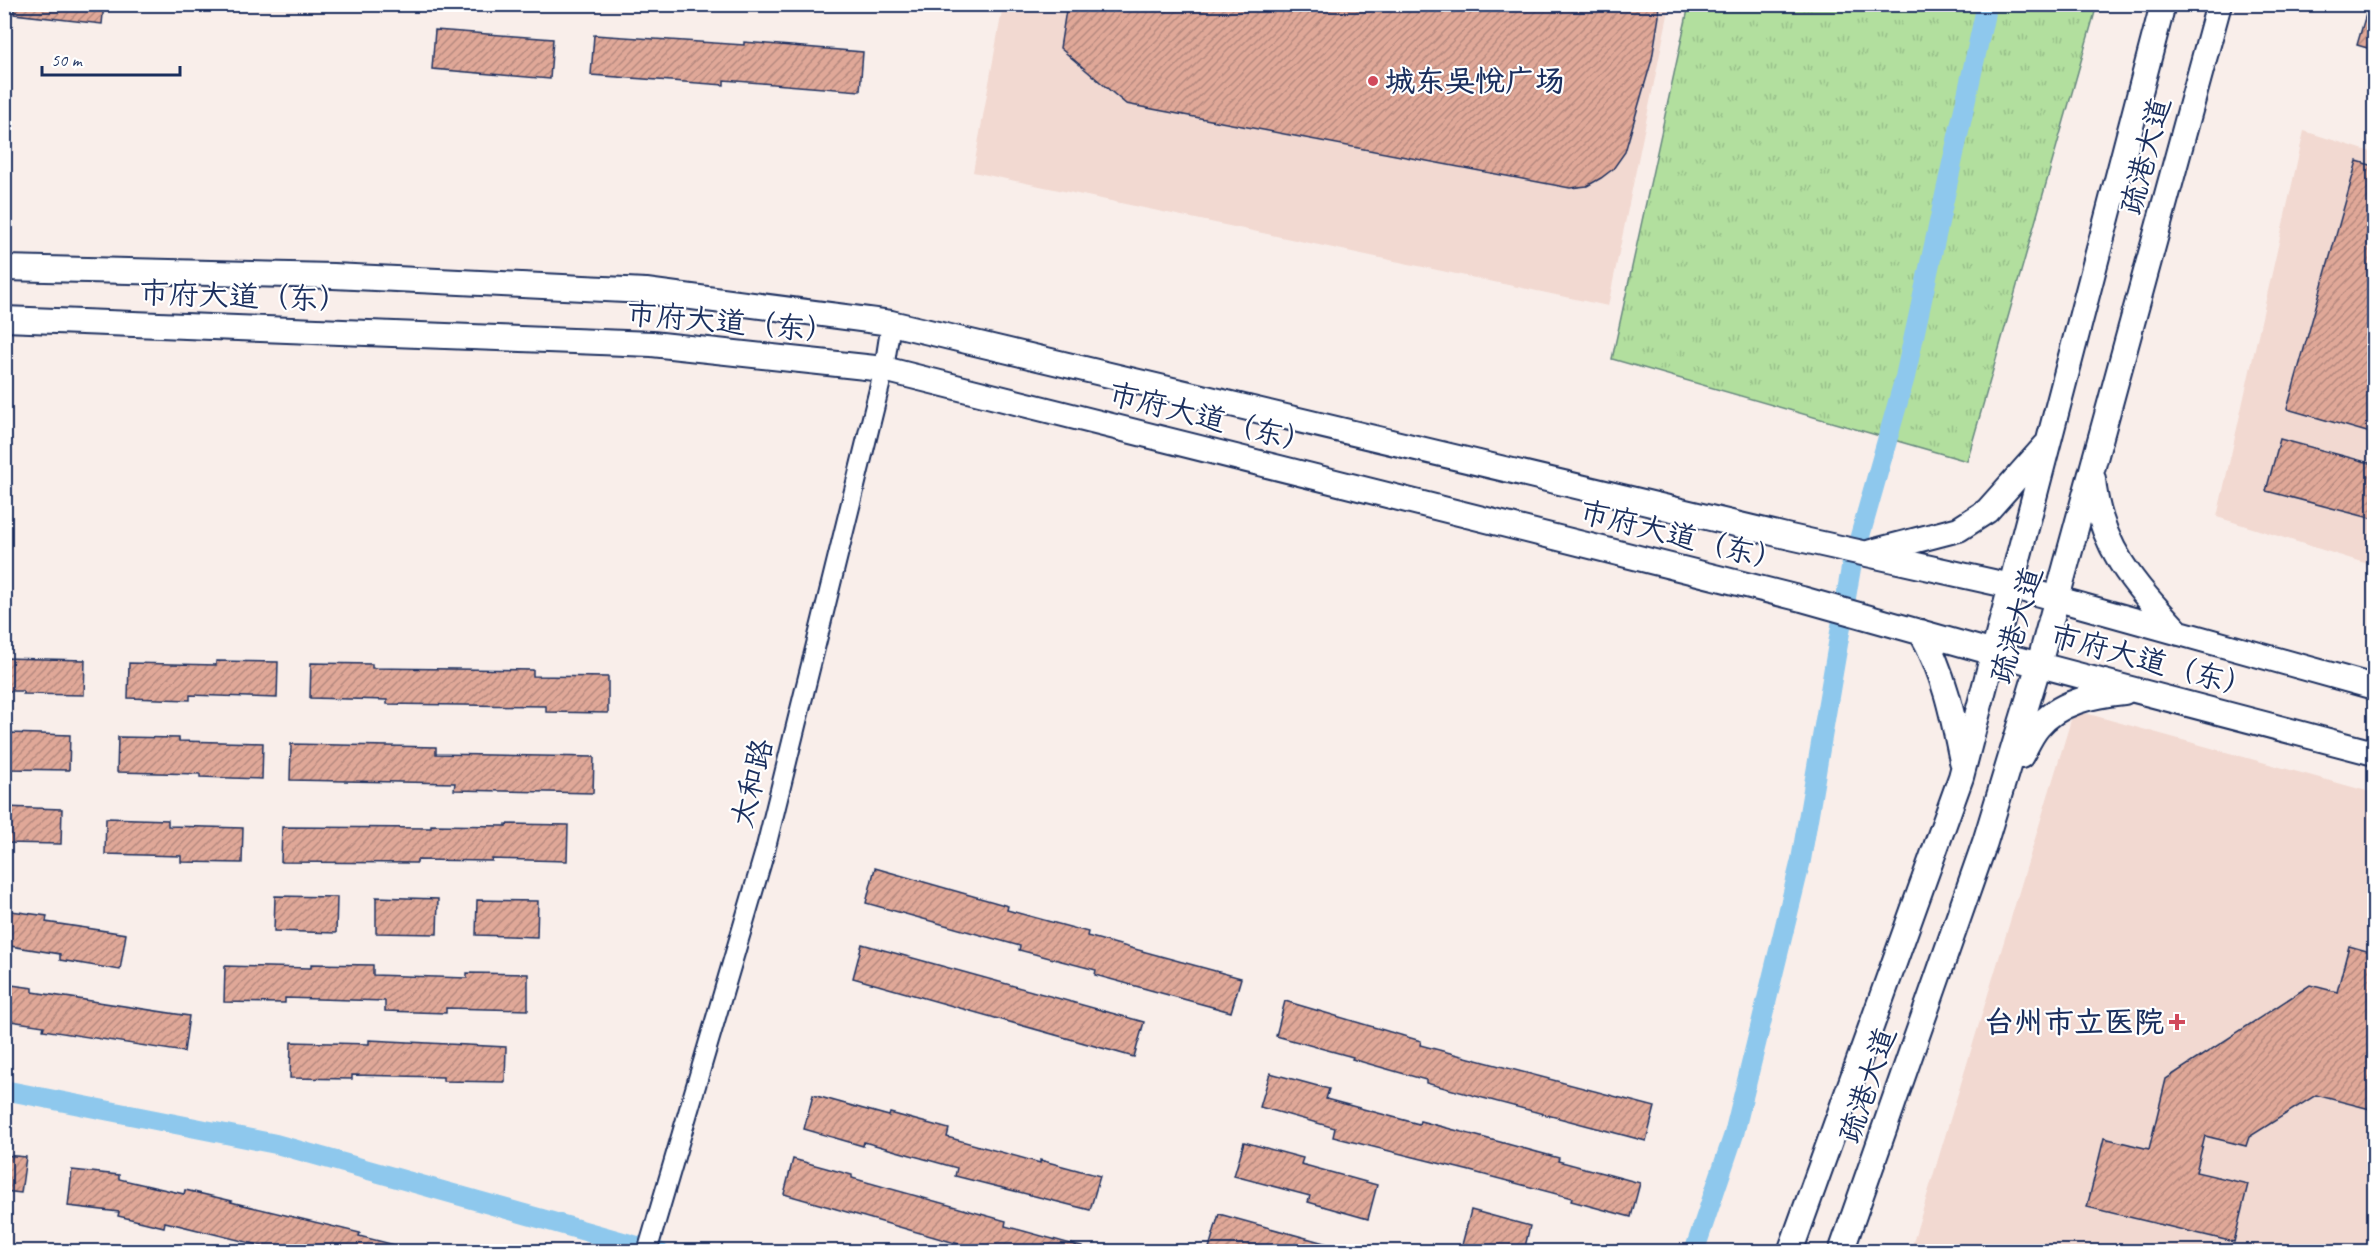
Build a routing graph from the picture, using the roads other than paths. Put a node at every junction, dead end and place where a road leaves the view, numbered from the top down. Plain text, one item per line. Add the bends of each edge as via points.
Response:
1 (2163, 4) edge
2 (2219, 4) edge
3 (4, 268) edge
4 (4, 319) edge
5 (891, 323) junction
6 (884, 369) junction
7 (2049, 442) junction
8 (2092, 468) junction
9 (1862, 553) junction
10 (2011, 586) junction
11 (2057, 599) junction
12 (1921, 632) junction
13 (2179, 633) junction
14 (1995, 653) junction
15 (2039, 664) junction
16 (2374, 687) edge
17 (2139, 690) junction
18 (2374, 753) edge
19 (1964, 768) junction
20 (2002, 787) junction
21 (647, 1251) edge
22 (1790, 1251) edge
23 (1841, 1251) edge

1 - 7 main road, 疏港大道
2 - 8 main road, 疏港大道
3 - 5 main road, 市府大道（东） via 333,276 646,291
4 - 6 main road, 市府大道（东） via 652,344
5 - 6 street, 太和路
5 - 9 main road, 市府大道（东）
6 - 12 main road, 市府大道（东）
6 - 21 street, 太和路 via 765,851
7 - 9 main road via 1987,511 1959,529
7 - 10 main road, 疏港大道
8 - 11 main road, 疏港大道
8 - 13 main road via 2101,525 2140,590
9 - 10 main road, 市府大道（东）
10 - 11 main road, 市府大道（东）
10 - 14 main road, 疏港大道
11 - 13 main road, 市府大道（东）
11 - 15 main road, 疏港大道
12 - 14 main road, 市府大道（东）
12 - 19 main road via 1947,693
13 - 16 main road, 市府大道（东）
14 - 15 main road, 市府大道（东）
14 - 19 main road, 疏港大道
15 - 17 main road, 市府大道（东）
15 - 20 main road, 疏港大道
17 - 18 main road, 市府大道（东）
17 - 20 main road via 2093,694 2053,714 2037,728
19 - 22 main road, 疏港大道
20 - 23 main road, 疏港大道

